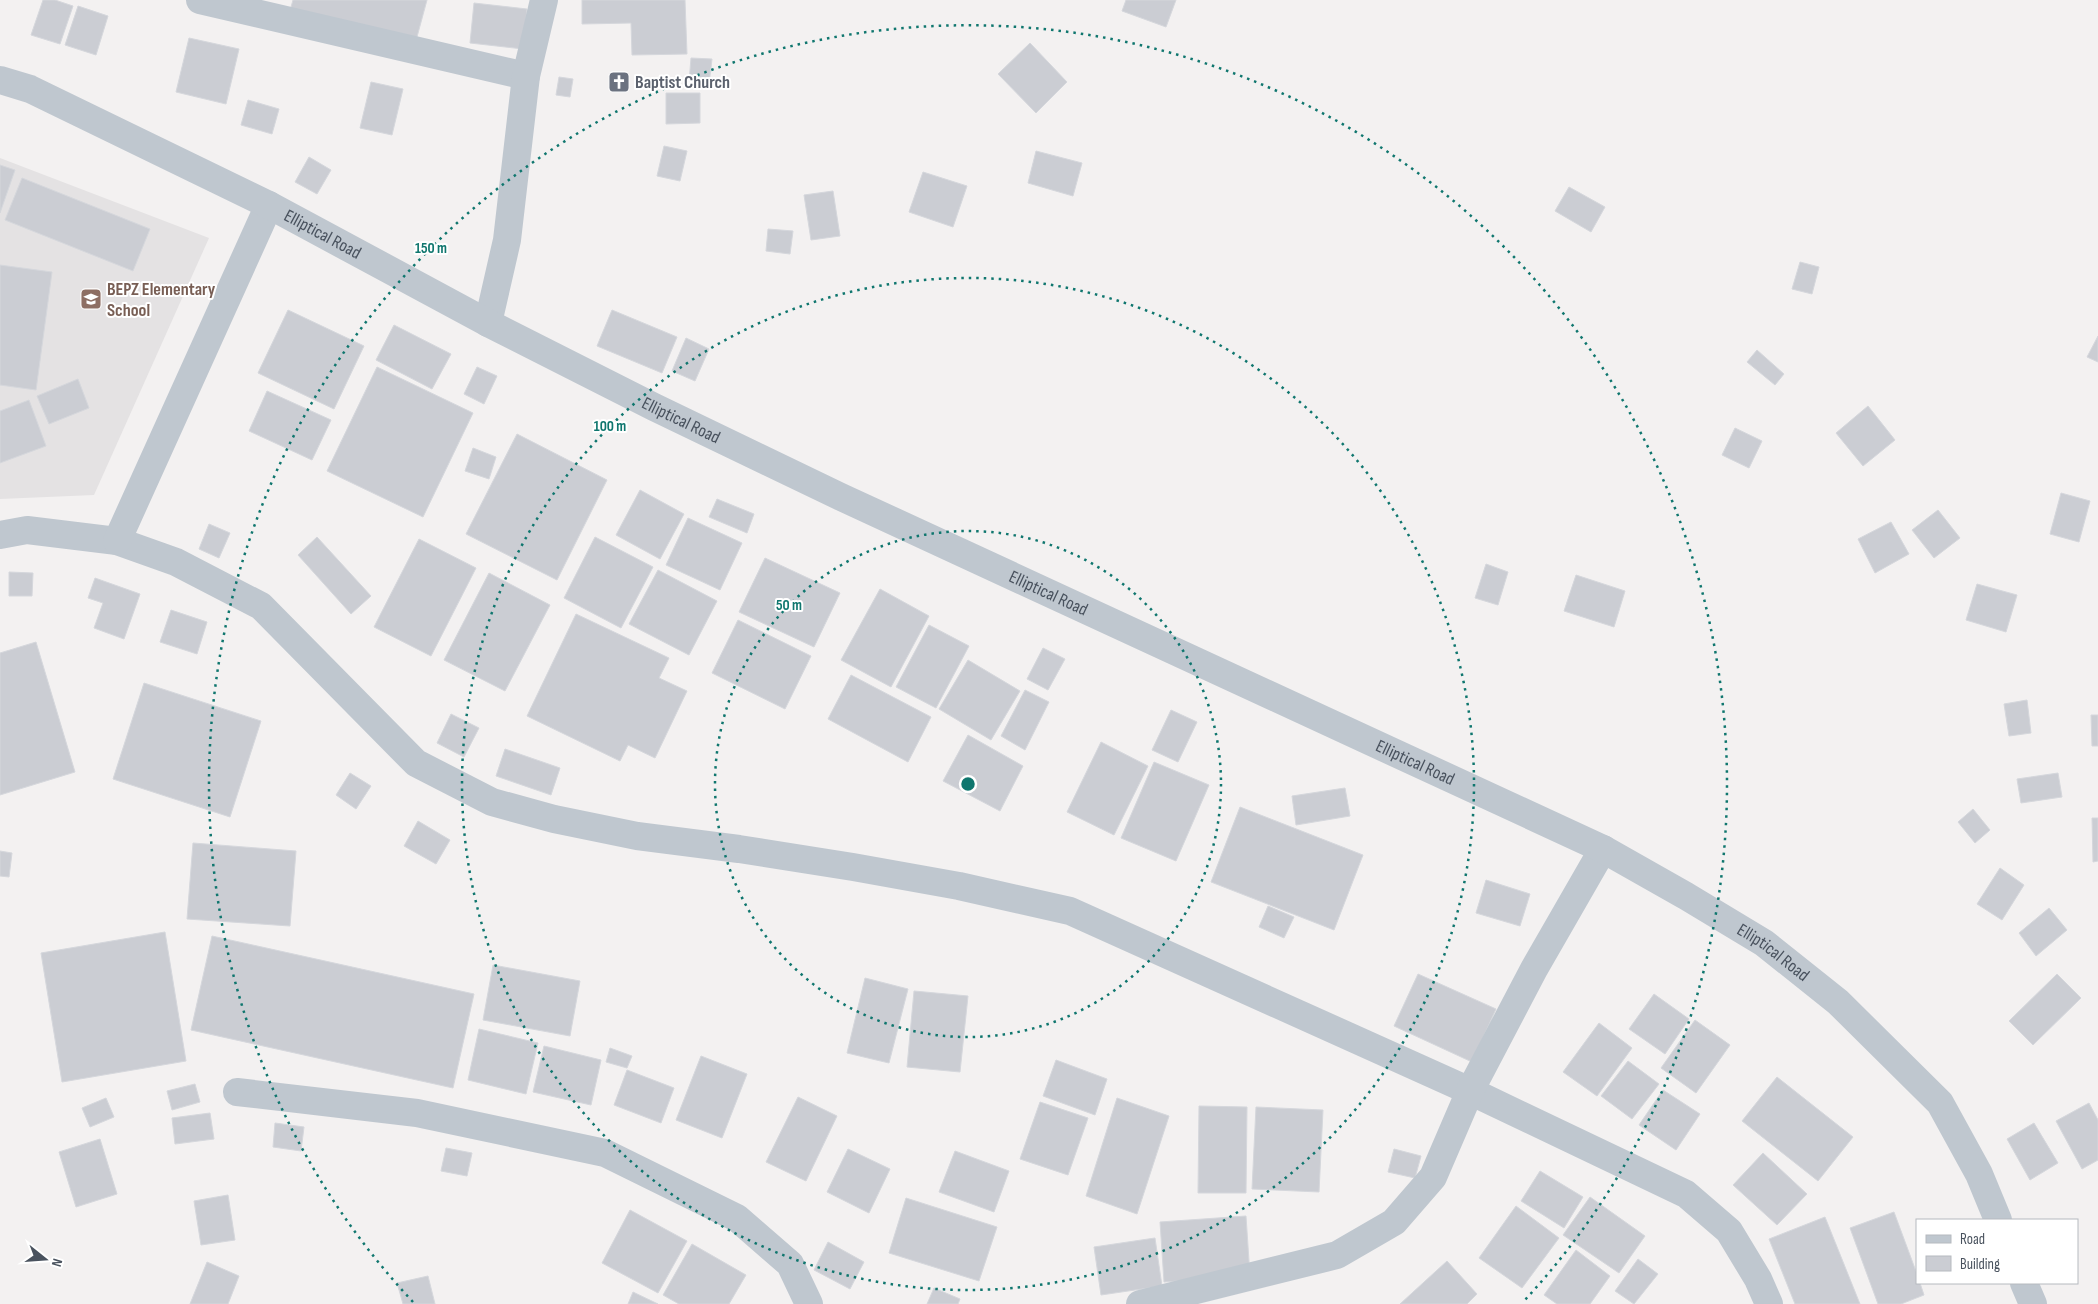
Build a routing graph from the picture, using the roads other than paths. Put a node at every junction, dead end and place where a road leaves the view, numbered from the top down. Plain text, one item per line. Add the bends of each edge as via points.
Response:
1 (200, 0) edge
2 (544, 0) edge
3 (526, 76) junction
4 (0, 80) edge
5 (269, 204) junction
6 (488, 323) junction
7 (0, 535) edge
8 (117, 541) junction
9 (1603, 849) junction
10 (1470, 1091) junction
11 (238, 1092) dead end
12 (1998, 1219) edge
13 (2024, 1284) edge
14 (1171, 1301) edge
15 (809, 1304) edge
16 (1140, 1304) edge
17 (1769, 1304) edge
18 (2033, 1304) edge

1 - 3 street
2 - 3 street
3 - 6 street via 507,240
4 - 5 street, Elliptical Road via 30,89
5 - 6 street, Elliptical Road
5 - 8 street
6 - 9 street, Elliptical Road via 842,497
7 - 8 street via 27,530
8 - 10 street via 176,562 261,606 416,762 492,802 637,836 863,869 1070,910
9 - 10 street via 1534,969
9 - 12 street, Elliptical Road via 1764,944 1838,1002 1940,1103 1979,1174
10 - 14 street via 1433,1177 1394,1222 1337,1255
10 - 17 street via 1686,1194 1730,1231 1758,1278
11 - 15 street via 417,1113 605,1152 737,1218 790,1264
13 - 18 street
14 - 16 street

